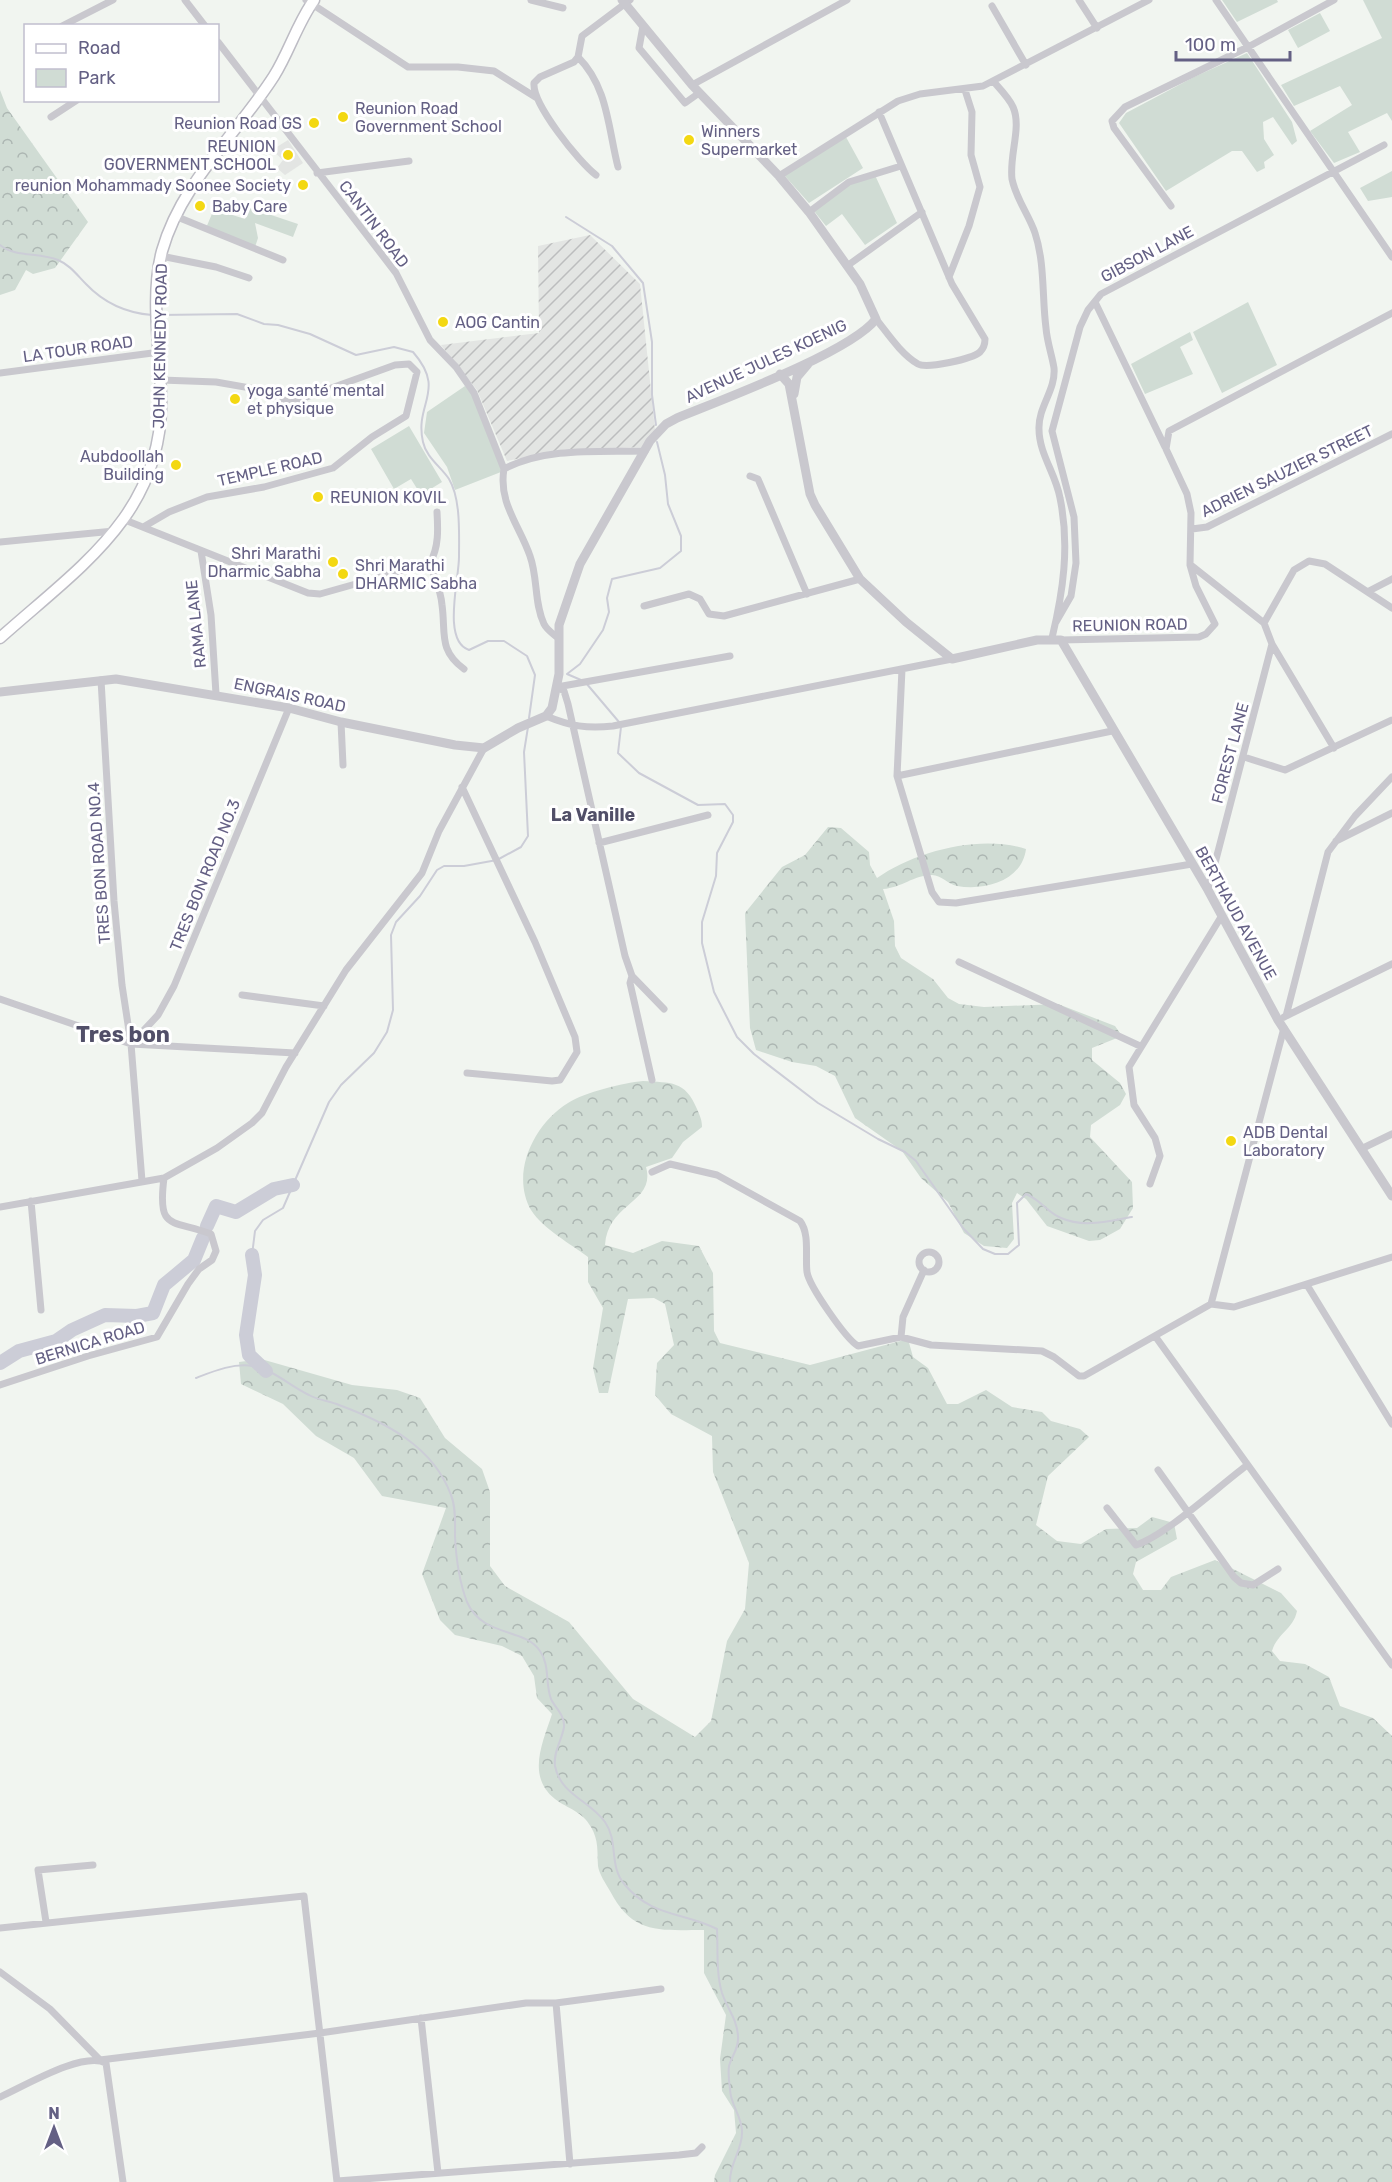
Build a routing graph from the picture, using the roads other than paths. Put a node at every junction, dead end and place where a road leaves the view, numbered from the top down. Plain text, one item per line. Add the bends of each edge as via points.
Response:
1 (113, 0) edge
2 (185, 0) edge
3 (531, 0) edge
4 (847, 0) edge
5 (1079, 0) edge
6 (1149, 0) edge
7 (1216, 0) edge
8 (1334, 0) edge
9 (625, 1) edge
10 (310, 2) edge
11 (992, 6) dead end
12 (563, 8) dead end
13 (66, 24) edge
14 (201, 24) edge
15 (643, 26) junction
16 (1097, 28) junction
17 (219, 43) edge
18 (1248, 47) junction
19 (578, 57) junction
20 (1026, 65) junction
21 (993, 81) junction
22 (695, 89) junction
23 (965, 90) junction
24 (535, 94) junction
25 (260, 97) junction
26 (74, 102) edge
27 (879, 112) junction
28 (51, 117) dead end
29 (1384, 145) dead end
30 (409, 161) dead end
31 (901, 165) junction
32 (618, 167) dead end
33 (1333, 172) junction
34 (317, 173) junction
35 (596, 175) dead end
36 (779, 176) junction
37 (1171, 206) dead end
38 (809, 212) junction
39 (922, 212) junction
40 (175, 216) junction
41 (161, 256) junction
42 (1392, 257) edge
43 (283, 260) dead end
44 (847, 266) junction
45 (949, 277) junction
46 (249, 278) dead end
47 (1095, 302) junction
48 (1392, 313) edge
49 (876, 319) junction
50 (160, 352) junction
51 (814, 358) junction
52 (784, 372) junction
53 (0, 374) edge
54 (161, 380) junction
55 (796, 381) junction
56 (793, 398) junction
57 (1392, 434) edge
58 (1166, 449) junction
59 (645, 451) junction
60 (504, 470) junction
61 (750, 476) dead end
62 (436, 512) dead end
63 (125, 520) junction
64 (145, 526) junction
65 (1192, 529) junction
66 (117, 531) junction
67 (0, 542) edge
68 (201, 551) junction
69 (430, 563) junction
70 (1190, 565) junction
71 (860, 579) junction
72 (1392, 579) edge
73 (1369, 591) junction
74 (807, 594) junction
75 (644, 606) dead end
76 (1392, 608) edge
77 (1056, 622) junction
78 (1264, 624) junction
79 (557, 637) junction
80 (0, 639) edge
81 (1057, 639) junction
82 (1272, 645) junction
83 (730, 656) dead end
84 (952, 659) junction
85 (465, 669) dead end
86 (902, 669) junction
87 (101, 680) junction
88 (557, 687) junction
89 (0, 692) edge
90 (216, 694) junction
91 (289, 708) junction
92 (542, 718) junction
93 (1392, 720) edge
94 (341, 722) junction
95 (572, 726) junction
96 (1112, 731) junction
97 (484, 748) junction
98 (1334, 748) junction
99 (1244, 757) junction
100 (343, 765) dead end
101 (897, 776) junction
102 (1392, 777) edge
103 (462, 786) junction
104 (1392, 813) edge
105 (708, 815) dead end
106 (1334, 842) junction
107 (599, 843) junction
108 (1192, 864) junction
109 (1208, 890) junction
110 (1221, 917) junction
111 (959, 962) dead end
112 (1392, 964) edge
113 (632, 976) junction
114 (242, 995) dead end
115 (0, 998) edge
116 (324, 1006) junction
117 (664, 1009) dead end
118 (1282, 1018) junction
119 (1284, 1028) junction
120 (131, 1044) junction
121 (1140, 1046) junction
122 (295, 1053) junction
123 (467, 1073) dead end
124 (652, 1080) dead end
125 (1392, 1134) edge
126 (1361, 1149) junction
127 (652, 1172) dead end
128 (164, 1178) junction
129 (142, 1181) junction
130 (1150, 1184) dead end
131 (1392, 1196) edge
132 (31, 1201) junction
133 (0, 1207) edge
134 (1392, 1257) edge
135 (924, 1270) dead end
136 (1307, 1285) junction
137 (1211, 1304) junction
138 (41, 1310) dead end
139 (1155, 1336) junction
140 (901, 1337) junction
141 (0, 1385) edge
142 (1392, 1424) edge
143 (1246, 1466) junction
144 (1158, 1470) dead end
145 (1107, 1508) dead end
146 (1189, 1510) junction
147 (1278, 1569) dead end
148 (1392, 1665) edge
149 (93, 1865) dead end
150 (46, 1922) junction
151 (0, 1928) edge
152 (0, 1972) edge
153 (661, 1989) dead end
154 (556, 2003) junction
155 (421, 2018) junction
156 (320, 2033) junction
157 (100, 2060) junction
158 (0, 2097) edge
159 (702, 2147) dead end
160 (570, 2164) junction
161 (438, 2173) junction
162 (123, 2182) edge
163 (337, 2182) edge

1 - 13 street
2 - 14 street
3 - 12 street
4 - 22 street
5 - 16 street
6 - 16 street
7 - 18 street
8 - 18 street
9 - 15 street
9 - 19 street via 582,36
10 - 24 street via 408,67 421,63 484,64
10 - 25 main road, JOHN KENNEDY ROAD
11 - 20 street
15 - 22 street
15 - 22 street via 639,48 685,103
16 - 20 street
17 - 25 street, CANTIN ROAD
18 - 33 street
18 - 37 street via 1125,107 1112,121
19 - 24 street via 540,77 534,83
19 - 32 street via 590,69 600,89
20 - 21 street
21 - 23 street
21 - 77 street via 1012,105 1016,118 1010,155 1012,180 1037,240 1046,331 1054,368 1054,383 1038,428 1060,498 1064,525 1062,597
22 - 36 street
23 - 27 street via 920,94
23 - 45 street via 972,112 971,155 980,186
24 - 35 street via 585,166
25 - 34 street, CANTIN ROAD
25 - 40 main road, JOHN KENNEDY ROAD
26 - 28 street
27 - 31 street
27 - 36 street
29 - 33 street, GIBSON LANE
30 - 34 street
31 - 38 street via 849,182
31 - 39 street
33 - 42 street
33 - 47 street, GIBSON LANE via 1111,289
34 - 60 street, CANTIN ROAD via 396,273 430,340 474,393
36 - 38 street
38 - 44 street
39 - 44 street
39 - 45 street
40 - 41 main road, JOHN KENNEDY ROAD
40 - 43 street
41 - 46 street
41 - 50 main road, JOHN KENNEDY ROAD
44 - 49 street via 870,300
45 - 49 street via 985,339 982,351 928,367 920,365
47 - 58 street
47 - 77 street, GIBSON LANE via 1080,327 1052,431 1074,517 1076,563 1071,596
48 - 58 street, REUNION ROAD via 1176,426 1169,431
49 - 51 street, AVENUE JULES KOENIG via 869,328
50 - 53 street, LA TOUR ROAD
50 - 54 main road, JOHN KENNEDY ROAD
51 - 52 street, AVENUE JULES KOENIG
51 - 55 street
52 - 55 street
52 - 56 street
52 - 59 street, AVENUE JULES KOENIG via 677,418 658,432
54 - 63 main road, JOHN KENNEDY ROAD via 159,438 145,484
54 - 64 street, TEMPLE ROAD via 216,382 262,390 290,403 394,365 409,364 417,372 406,416 372,436 333,468 264,487 207,497
55 - 56 street
56 - 71 street via 810,494
57 - 65 street, ADRIEN SAUZIER STREET via 1207,527
58 - 65 street, REUNION ROAD via 1187,494
59 - 60 street via 550,456 521,460
59 - 79 street, AVENUE JULES KOENIG via 580,564 566,598
60 - 79 street, CANTIN ROAD via 506,503 530,557 539,612 546,627
61 - 74 street via 758,479
62 - 69 street via 438,530
63 - 64 street
63 - 66 main road, JOHN KENNEDY ROAD
64 - 68 street
65 - 70 street, REUNION ROAD
66 - 67 street
66 - 80 main road, JOHN KENNEDY ROAD
68 - 69 street via 308,593 339,590
68 - 90 street, RAMA LANE via 211,615
69 - 85 street via 442,603 443,641 456,663
70 - 78 street
70 - 81 street, REUNION ROAD via 1215,624 1206,634 1183,638
71 - 74 street
71 - 84 street
72 - 73 street
73 - 76 street
73 - 78 street via 1325,564 1309,561 1294,570
74 - 75 street via 724,615 709,614 700,599 689,594
77 - 81 street
78 - 82 street
79 - 88 street, AVENUE JULES KOENIG
81 - 84 street
81 - 96 street, BERTHAUD AVENUE
82 - 98 street
82 - 99 street, FOREST LANE
83 - 88 street
84 - 86 street
86 - 95 street via 614,726
86 - 101 street
87 - 89 street, ENGRAIS ROAD
87 - 90 street, ENGRAIS ROAD
87 - 120 street, TRES BON ROAD NO.4 via 114,901
88 - 92 street, AVENUE JULES KOENIG via 556,699
88 - 95 street via 564,691
90 - 91 street, ENGRAIS ROAD
91 - 94 street, ENGRAIS ROAD
91 - 120 street, TRES BON ROAD NO.3 via 174,986 158,1015
92 - 95 street
92 - 97 street
93 - 98 street
94 - 97 street, ENGRAIS ROAD
94 - 100 street
95 - 107 street
96 - 101 street
96 - 108 street, BERTHAUD AVENUE
97 - 103 street
98 - 99 street via 1285,770
99 - 109 street, FOREST LANE
101 - 108 street via 932,892 939,902 956,903
102 - 106 street
103 - 116 street via 422,873 351,964
103 - 123 street via 536,942 575,1037 577,1052 560,1080
104 - 106 street
105 - 107 street
106 - 118 street
107 - 113 street
108 - 109 street, BERTHAUD AVENUE
109 - 110 street, BERTHAUD AVENUE
110 - 118 street, BERTHAUD AVENUE
110 - 121 street
111 - 121 street
112 - 118 street
113 - 117 street
113 - 124 street via 630,983
114 - 116 street
115 - 120 street
116 - 122 street
118 - 119 street, BERTHAUD AVENUE
119 - 126 street, BERTHAUD AVENUE
119 - 137 street
120 - 122 street
120 - 129 street, TRES BON ROAD NO.4
121 - 130 street via 1129,1067 1134,1105 1155,1138 1160,1156
122 - 128 street via 262,1113 217,1148
125 - 126 street
126 - 131 street, BERTHAUD AVENUE
127 - 140 street via 670,1164 717,1175 800,1221 805,1232 809,1278 848,1338 865,1346
128 - 129 street
128 - 141 street, BERNICA ROAD via 166,1218 176,1226 211,1234 216,1251 188,1284 157,1337
129 - 132 street
132 - 133 street
132 - 138 street
134 - 136 street
135 - 140 street via 903,1317
136 - 137 street via 1234,1307
136 - 142 street
137 - 139 street
139 - 140 street via 1084,1376 1042,1352 930,1345
139 - 143 street
143 - 146 street
143 - 148 street
144 - 146 street
145 - 146 street via 1136,1545 1146,1542
146 - 147 street via 1241,1583 1253,1585
149 - 150 street via 38,1870
150 - 151 street
150 - 156 street via 304,1896
152 - 157 street via 50,2009
153 - 154 street
154 - 155 street via 526,2003
154 - 160 street
155 - 156 street
155 - 161 street
156 - 157 street
156 - 163 street
157 - 158 street via 61,2069
157 - 162 street via 108,2067
159 - 160 street via 696,2153 679,2156
160 - 161 street
161 - 163 street

